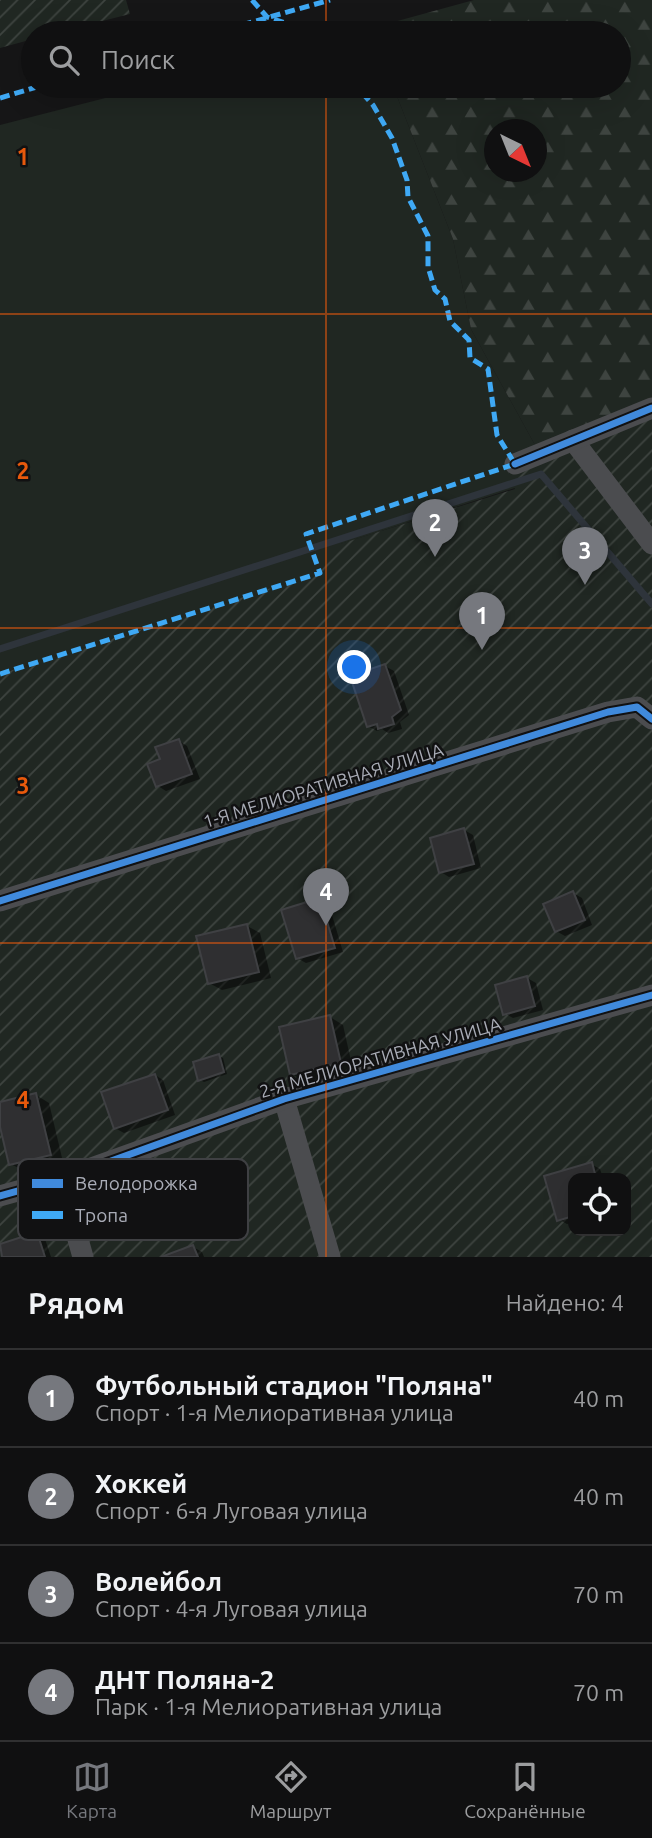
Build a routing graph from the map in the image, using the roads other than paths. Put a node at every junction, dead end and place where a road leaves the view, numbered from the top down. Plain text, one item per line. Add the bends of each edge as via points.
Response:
1 (652, 408) edge
2 (573, 440) junction
3 (514, 464) dead end
4 (652, 544) edge
5 (652, 719) edge
6 (0, 901) edge
7 (652, 995) edge
8 (284, 1099) junction
9 (117, 1159) edge
10 (18, 1191) edge
11 (0, 1196) edge
12 (78, 1240) edge
13 (83, 1257) edge
14 (330, 1257) edge

1 - 2 street
2 - 3 street
2 - 4 street
5 - 6 street, 1-Я МЕЛИОРАТИВНАЯ УЛИЦА via 637,707 608,712
7 - 8 street, 2-Я МЕЛИОРАТИВНАЯ УЛИЦА
8 - 9 street, 2-Я МЕЛИОРАТИВНАЯ УЛИЦА
8 - 14 street
10 - 11 street, 2-Я МЕЛИОРАТИВНАЯ УЛИЦА
12 - 13 street

